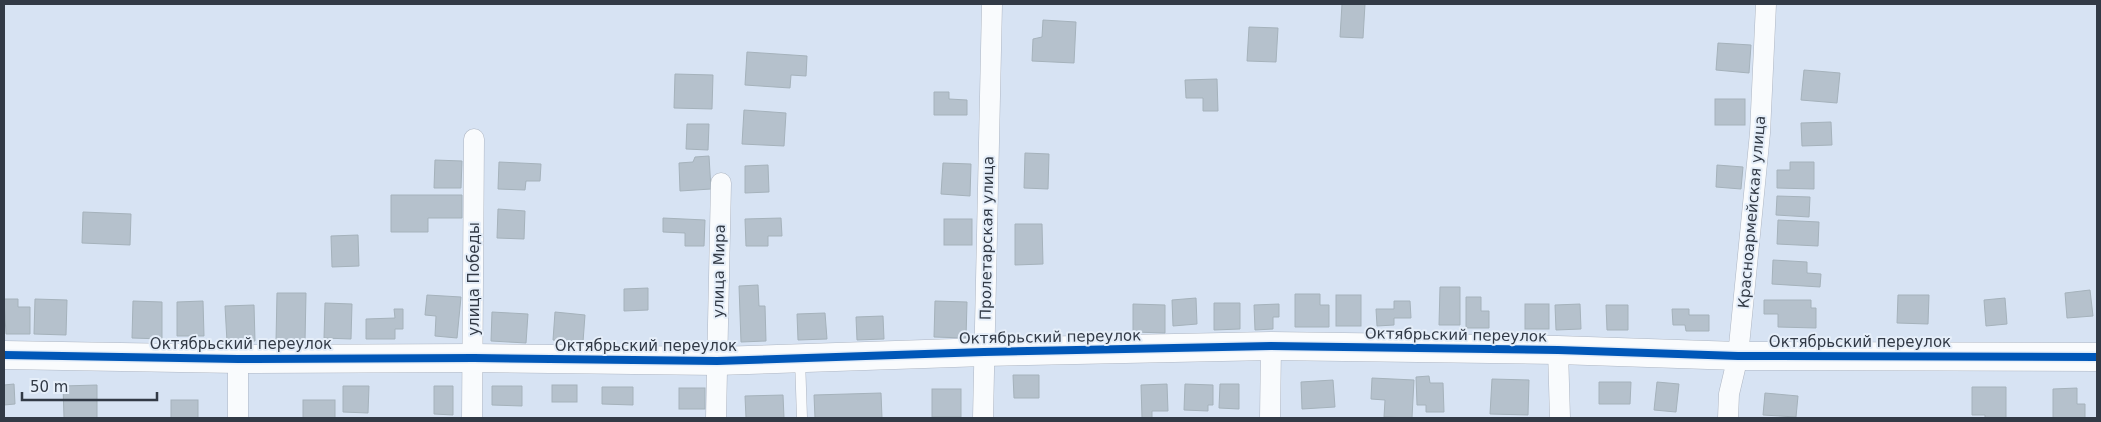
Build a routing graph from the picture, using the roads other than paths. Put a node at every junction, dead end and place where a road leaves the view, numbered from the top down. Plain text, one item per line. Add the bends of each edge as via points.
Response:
1 (992, 4) edge
2 (1766, 4) edge
3 (474, 139) dead end
4 (721, 183) dead end
5 (1271, 346) junction
6 (1558, 350) junction
7 (984, 352) junction
8 (4, 355) edge
9 (1738, 356) junction
10 (2097, 357) edge
11 (474, 358) junction
12 (800, 358) junction
13 (238, 359) junction
14 (717, 361) junction
15 (238, 418) edge
16 (472, 418) edge
17 (716, 418) edge
18 (802, 418) edge
19 (983, 418) edge
20 (1270, 418) edge
21 (1560, 418) edge
22 (1728, 418) edge

1 - 7 street, Пролетарская улица
2 - 9 street, Красноармейская улица via 1760,133
3 - 11 street, улица Победы
4 - 14 street, улица Мира
5 - 6 street, Октябрьский переулок
5 - 7 street, Октябрьский переулок
5 - 20 street
6 - 9 street, Октябрьский переулок
6 - 21 street
7 - 12 street, Октябрьский переулок
7 - 19 street, Пролетарская улица
8 - 13 street, Октябрьский переулок
9 - 10 street, Октябрьский переулок
9 - 22 street, Красноармейская улица via 1729,394
11 - 13 street, Октябрьский переулок
11 - 14 street, Октябрьский переулок
11 - 16 street, улица Победы
12 - 14 street, Октябрьский переулок
12 - 18 lane
13 - 15 street
14 - 17 street, улица Мира

